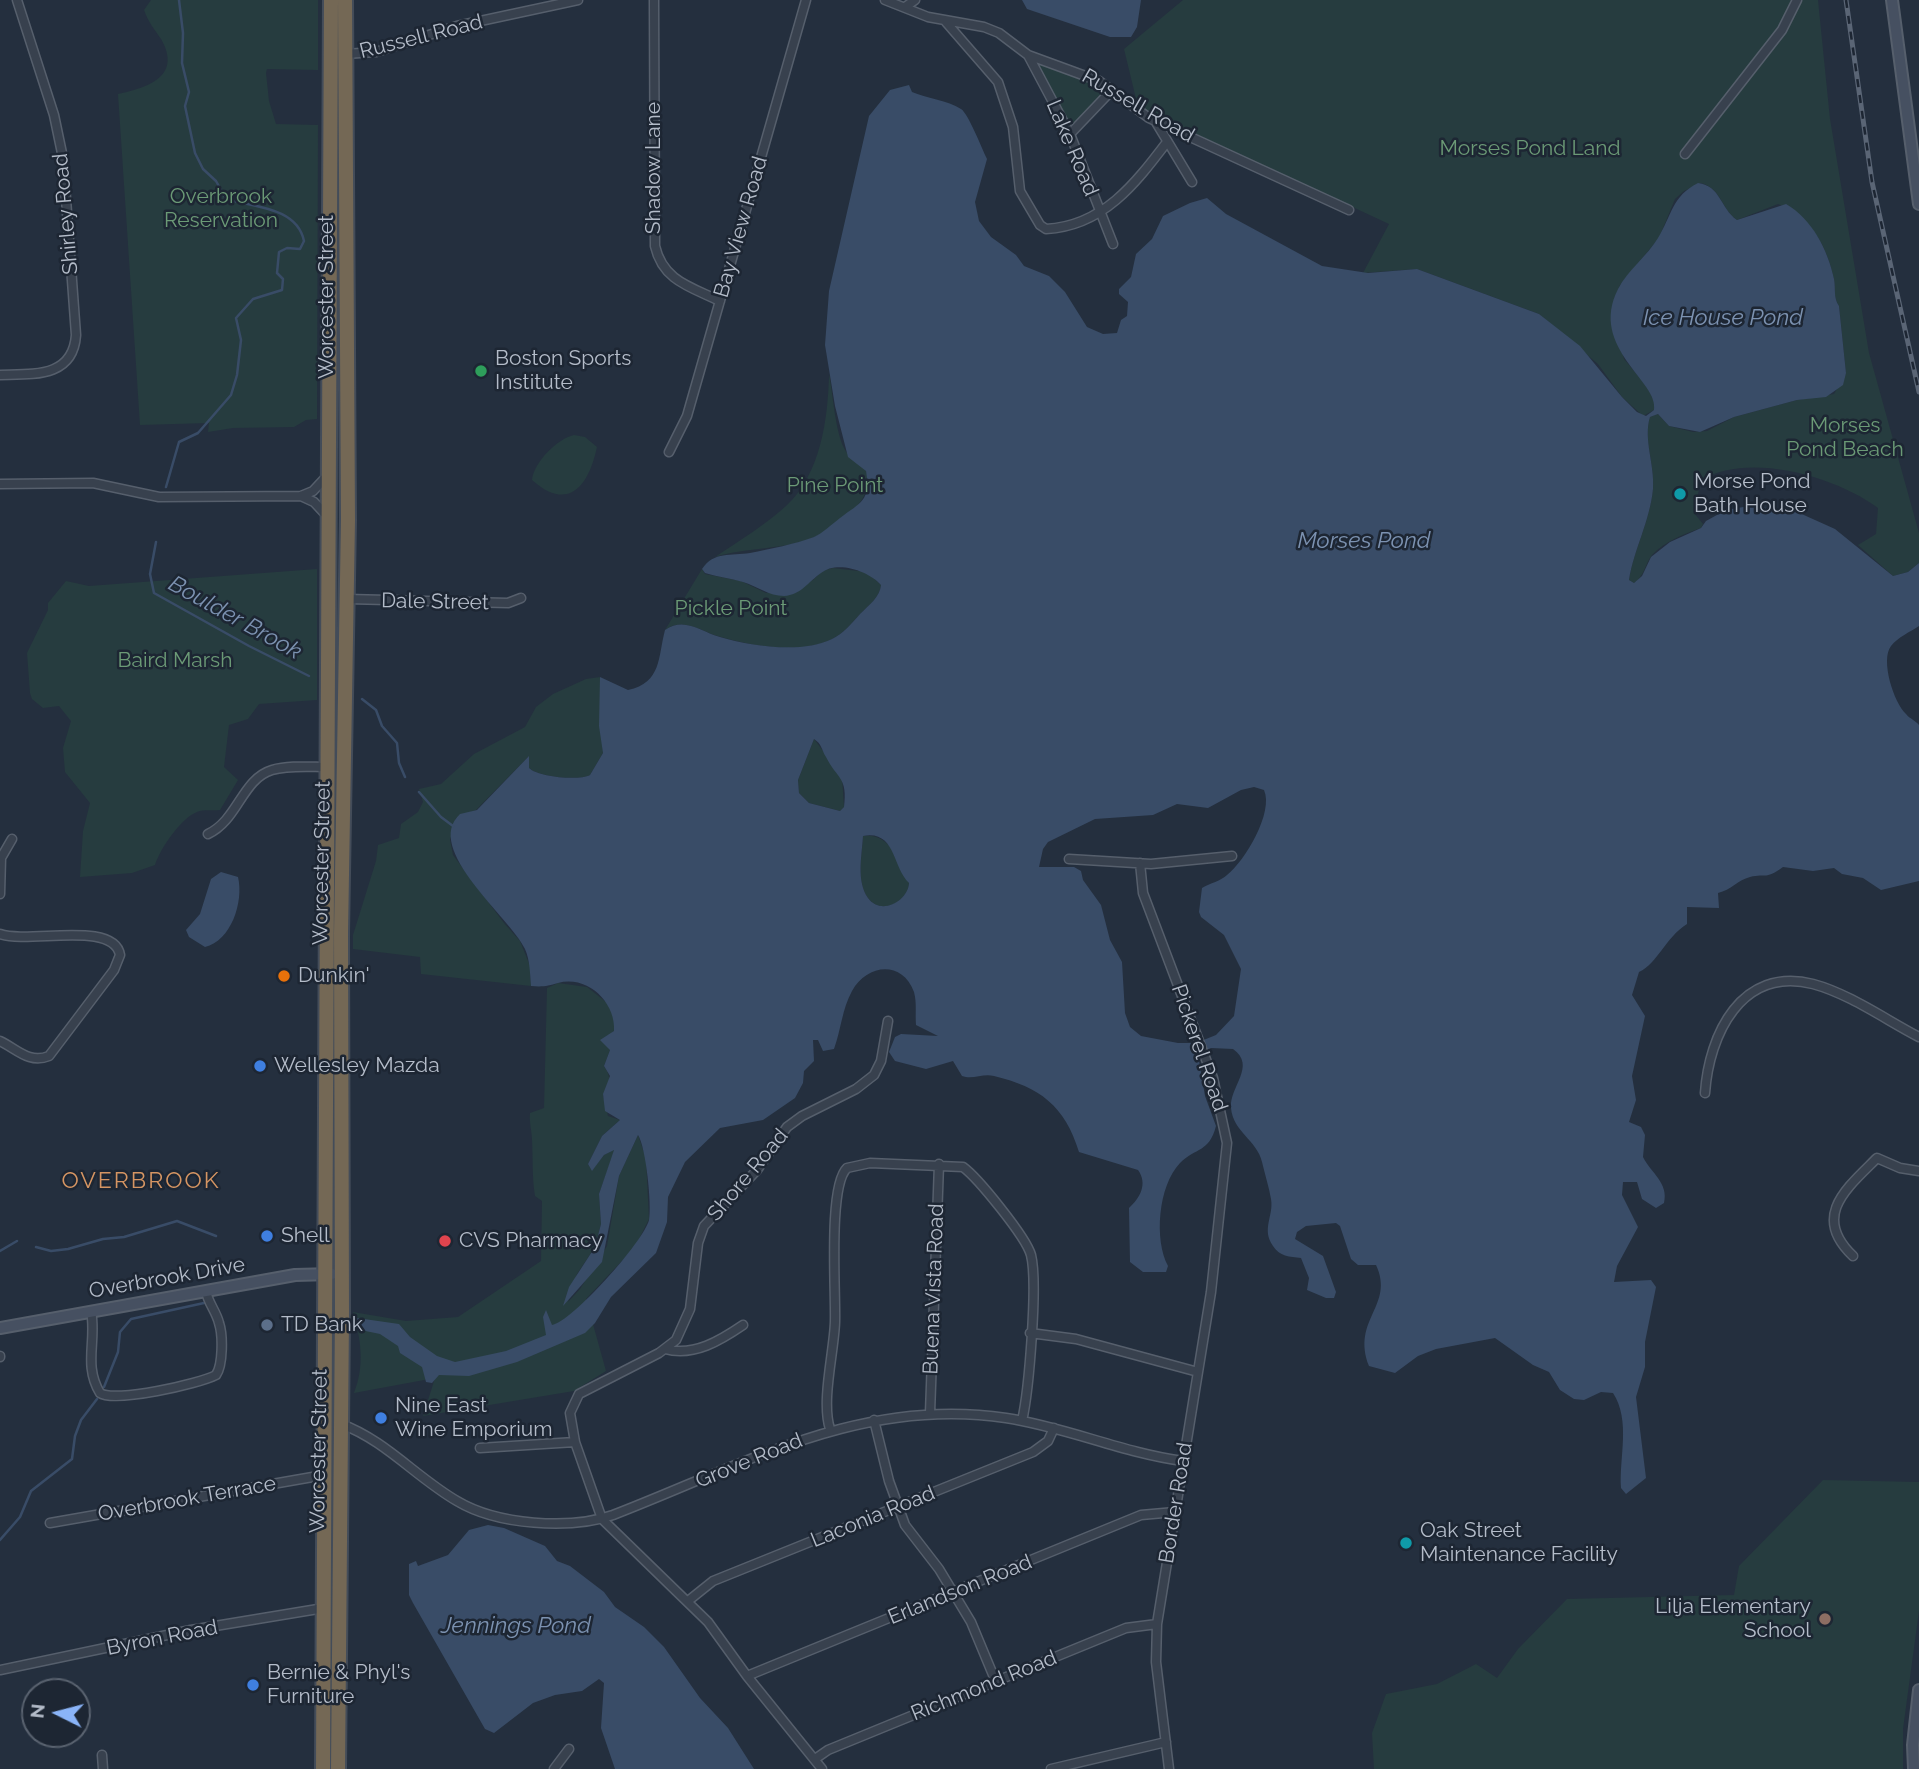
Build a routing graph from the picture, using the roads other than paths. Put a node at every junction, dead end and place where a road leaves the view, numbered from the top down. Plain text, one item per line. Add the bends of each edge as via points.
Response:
1 (18, 0) edge
2 (331, 0) edge
3 (345, 0) edge
4 (578, 0) edge
5 (654, 0) edge
6 (806, 0) edge
7 (885, 0) edge
8 (915, 0) edge
9 (1797, 0) edge
10 (1892, 0) edge
11 (905, 7) junction
12 (945, 21) junction
13 (345, 54) junction
14 (1028, 55) junction
15 (1112, 90) junction
16 (1154, 120) junction
17 (1070, 134) junction
18 (1167, 142) junction
19 (1685, 154) dead end
20 (1192, 182) dead end
21 (1919, 204) edge
22 (1349, 210) dead end
23 (1100, 214) junction
24 (1112, 244) dead end
25 (720, 301) junction
26 (0, 374) edge
27 (669, 452) dead end
28 (329, 472) junction
29 (0, 484) edge
30 (301, 496) junction
31 (328, 519) junction
32 (522, 597) dead end
33 (347, 599) junction
34 (327, 767) junction
35 (208, 834) dead end
36 (12, 839) dead end
37 (1232, 856) dead end
38 (1069, 859) dead end
39 (1140, 863) junction
40 (0, 894) edge
41 (0, 934) edge
42 (888, 1021) dead end
43 (1919, 1037) edge
44 (0, 1041) edge
45 (1704, 1093) dead end
46 (939, 1164) junction
47 (1919, 1171) edge
48 (1215, 1237) joint
49 (1853, 1256) dead end
50 (324, 1274) junction
51 (342, 1275) junction
52 (206, 1291) junction
53 (91, 1311) junction
54 (743, 1325) dead end
55 (0, 1328) edge
56 (1030, 1333) junction
57 (666, 1349) junction
58 (1198, 1372) junction
59 (930, 1413) junction
60 (874, 1420) junction
61 (1022, 1421) junction
62 (341, 1424) junction
63 (1054, 1428) junction
64 (830, 1429) junction
65 (575, 1442) junction
66 (480, 1448) dead end
67 (1183, 1461) junction
68 (324, 1475) junction
69 (897, 1507) junction
70 (1175, 1512) junction
71 (602, 1519) junction
72 (50, 1523) dead end
73 (953, 1592) junction
74 (688, 1601) junction
75 (324, 1608) junction
76 (1157, 1624) junction
77 (0, 1670) edge
78 (747, 1676) junction
79 (996, 1682) junction
80 (1919, 1690) edge
81 (1166, 1742) junction
82 (569, 1749) dead end
83 (102, 1755) dead end
84 (815, 1759) junction
85 (557, 1768) edge
86 (103, 1769) edge
87 (323, 1769) edge
88 (338, 1769) edge
89 (822, 1769) edge
90 (1051, 1769) edge
91 (1169, 1769) edge
92 (1914, 1769) edge

1 - 26 street, Shirley Road via 63,158 75,344 67,361 53,372
2 - 28 highway, Worcester Street
3 - 13 highway, Worcester Street
4 - 13 street, Russell Road via 457,26 376,52
5 - 25 street, Shadow Lane via 655,246 671,279
6 - 25 street, Bay View Road
7 - 11 street, Russell Road
8 - 11 street
9 - 19 street via 1782,30
10 - 21 street
11 - 12 street, Russell Road
12 - 14 street, Russell Road via 999,33
12 - 23 street via 973,50 1002,92 1013,127 1020,191 1040,225 1056,228
13 - 33 highway, Worcester Street
14 - 15 street, Russell Road via 1083,73
14 - 17 street, Lake Road
15 - 16 street, Russell Road
15 - 17 street
16 - 18 street
16 - 22 street, Russell Road
17 - 23 street, Lake Road
18 - 20 street
18 - 23 street via 1128,190
23 - 24 street, Lake Road
25 - 27 street, Bay View Road via 687,416
28 - 30 street via 316,489
28 - 31 highway, Worcester Street
29 - 30 street via 93,483 159,498
30 - 31 street via 316,503
31 - 34 highway, Worcester Street
32 - 33 street, Dale Street via 496,603
33 - 51 highway, Worcester Street via 341,933
34 - 35 street via 265,773 224,825
34 - 50 highway, Worcester Street
36 - 40 street via 1,858
37 - 39 street
38 - 39 street
39 - 48 street, Pickerel Road via 1146,904 1218,1095 1227,1143
41 - 44 street via 27,939 101,935 115,943 120,955 114,970 49,1056 27,1057
42 - 57 street, Shore Road via 874,1075 787,1127 757,1170 704,1226 687,1318 680,1335
43 - 45 street via 1825,988 1781,983 1747,998 1723,1022 1711,1052
46 - 56 street via 963,1167 972,1175 1025,1242 1032,1271
46 - 59 street, Buena Vista Road
46 - 64 street via 870,1163 843,1172 834,1249
47 - 49 street via 1877,1158 1841,1195 1834,1211 1837,1234
48 - 58 street, Border Road
50 - 51 street, Overbrook Drive
50 - 52 street, Overbrook Drive
50 - 68 highway, Worcester Street
51 - 62 highway, Worcester Street
52 - 53 street, Overbrook Drive
52 - 53 street via 220,1324 219,1371 198,1382 129,1395 104,1396 96,1386 89,1364
53 - 55 street, Overbrook Drive
54 - 57 street via 711,1345
56 - 58 street via 1076,1339
56 - 61 street
57 - 65 street, Shore Road via 579,1394 570,1413
58 - 67 street, Border Road
59 - 60 street, Grove Road
59 - 61 street, Grove Road
60 - 64 street, Grove Road
60 - 69 street
61 - 63 street, Grove Road
62 - 71 street, Grove Road via 475,1510 555,1524
62 - 88 highway, Worcester Street
63 - 67 street, Grove Road
63 - 69 street, Laconia Road via 1039,1449
64 - 71 street, Grove Road
65 - 66 street
65 - 71 street, Shore Road
67 - 70 street, Border Road
68 - 72 street, Overbrook Terrace
68 - 75 highway, Worcester Street
69 - 73 street via 908,1532
69 - 74 street, Laconia Road via 713,1581
70 - 73 street, Erlandson Road via 1141,1515
70 - 76 street, Border Road
71 - 74 street
73 - 78 street, Erlandson Road
73 - 79 street
74 - 78 street
75 - 77 street, Byron Road
75 - 87 highway, Worcester Street
76 - 79 street, Richmond Road via 1126,1628
76 - 81 street, Border Road via 1156,1662
78 - 84 street
79 - 84 street, Richmond Road
80 - 92 street
81 - 90 street
81 - 91 street, Border Road
82 - 85 street
83 - 86 street
84 - 89 street

